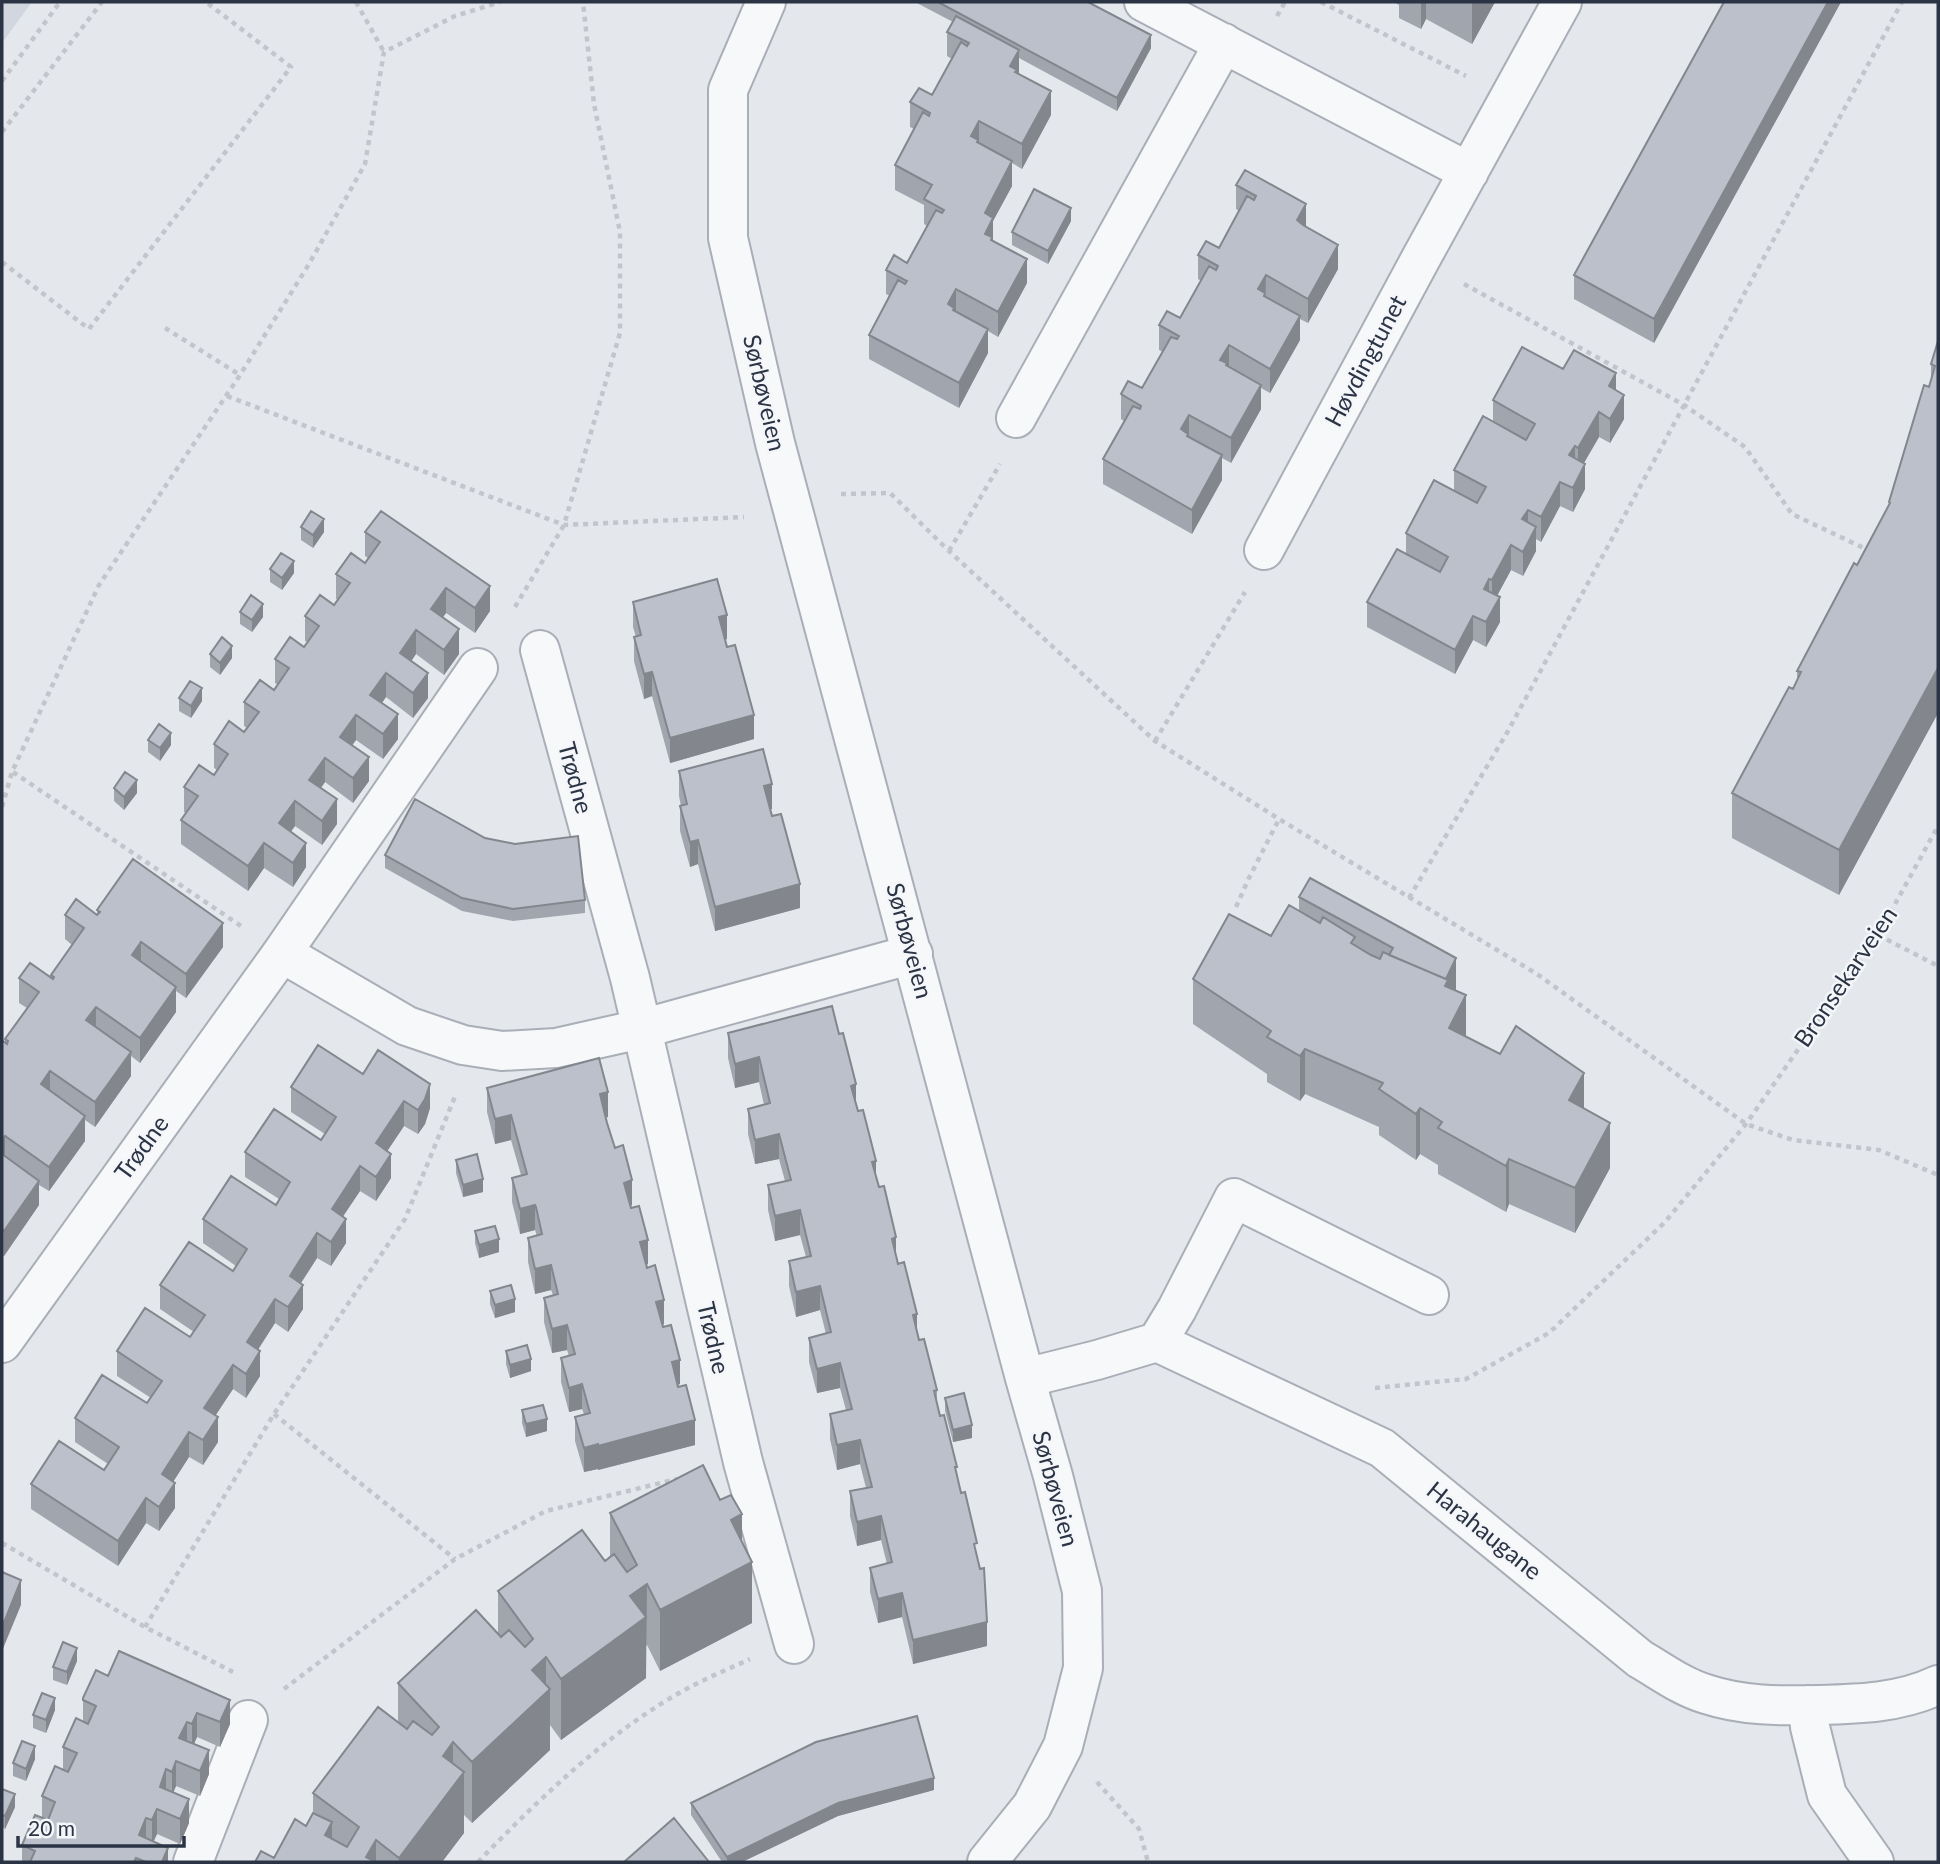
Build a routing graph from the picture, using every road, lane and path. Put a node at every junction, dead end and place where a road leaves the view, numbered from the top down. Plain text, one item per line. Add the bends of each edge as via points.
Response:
1 (60, 2) edge
2 (102, 2) edge
3 (206, 2) edge
4 (356, 2) edge
5 (500, 2) edge
6 (583, 2) edge
7 (766, 2) edge
8 (1144, 2) edge
9 (1321, 2) edge
10 (1562, 2) edge
11 (1902, 2) edge
12 (1224, 43) junction
13 (384, 52) junction
14 (1471, 79) dead end
15 (2, 81) edge
16 (2, 132) edge
17 (1469, 172) junction
18 (1420, 260) junction
19 (2, 261) edge
20 (165, 328) dead end
21 (240, 375) junction
22 (227, 396) junction
23 (1684, 405) junction
24 (1016, 418) joint
25 (841, 494) dead end
26 (749, 516) dead end
27 (565, 525) junction
28 (1264, 550) joint
29 (949, 551) junction
30 (1873, 553) edge
31 (540, 650) dead end
32 (478, 667) joint
33 (1155, 741) junction
34 (12, 772) junction
35 (2, 807) edge
36 (1279, 819) junction
37 (1938, 826) edge
38 (1409, 898) junction
39 (1236, 907) dead end
40 (1878, 934) junction
41 (282, 953) junction
42 (913, 954) junction
43 (1938, 966) edge
44 (641, 1029) junction
45 (463, 1045) junction
46 (1746, 1124) junction
47 (1938, 1175) edge
48 (1429, 1295) dead end
49 (1157, 1342) junction
50 (2, 1343) edge
51 (1025, 1378) junction
52 (274, 1414) junction
53 (743, 1462) junction
54 (2, 1543) edge
55 (455, 1559) junction
56 (145, 1627) junction
57 (794, 1644) joint
58 (241, 1676) dead end
59 (1938, 1685) edge
60 (1808, 1705) junction
61 (248, 1720) joint
62 (1097, 1782) dead end
63 (193, 1862) edge
64 (478, 1862) edge
65 (987, 1862) edge
66 (1148, 1862) edge
67 (1874, 1862) edge

1 - 15 path
2 - 16 path
3 - 19 path via 290,67 89,329
4 - 13 path
5 - 13 path via 455,16
6 - 27 path via 594,104 620,232 620,332
7 - 42 street, Sørbøveien via 728,90 728,238 775,443
8 - 12 street
9 - 14 path
10 - 17 street, Høvdingtunet
11 - 23 path
12 - 17 street
12 - 24 street
13 - 21 path via 365,164
17 - 18 street, Høvdingtunet
18 - 23 path
18 - 28 street, Høvdingtunet
20 - 21 path
21 - 22 path
22 - 27 path
22 - 34 path via 99,585
23 - 30 path via 1745,447 1792,514
23 - 38 path via 1508,731
24 - 29 path via 998,431 1010,447
25 - 29 path via 890,493
26 - 27 path
27 - 32 path
28 - 33 path via 1238,563 1254,575
29 - 33 path
31 - 44 street, Trødne
32 - 41 street, Trødne
33 - 36 path
34 - 35 path
34 - 41 path
36 - 38 path
36 - 39 path
37 - 40 path, Bronsekarveien
38 - 46 path via 1537,974
40 - 43 path
40 - 46 path, Bronsekarveien
41 - 45 street via 407,1026
41 - 50 street, Trødne
42 - 44 street
42 - 51 street, Sørbøveien
44 - 45 street via 556,1048 502,1051
44 - 53 street, Trødne
45 - 52 path via 455,1096 405,1219
46 - 47 path via 1793,1140 1879,1150
48 - 49 street via 1234,1198
49 - 51 street
49 - 60 street, Harahaugane via 1382,1448 1640,1658 1686,1686 1723,1699
51 - 65 street, Sørbøveien via 1082,1591 1083,1668 1063,1746 1032,1806
52 - 55 path
52 - 56 path
53 - 55 path via 546,1511
53 - 57 street, Trødne
54 - 56 path
55 - 61 path
56 - 58 path
57 - 64 path via 691,1687 635,1722 565,1778
59 - 60 street, Harahaugane via 1914,1695 1860,1704
60 - 67 street via 1827,1796
61 - 63 street
62 - 66 path via 1139,1829

